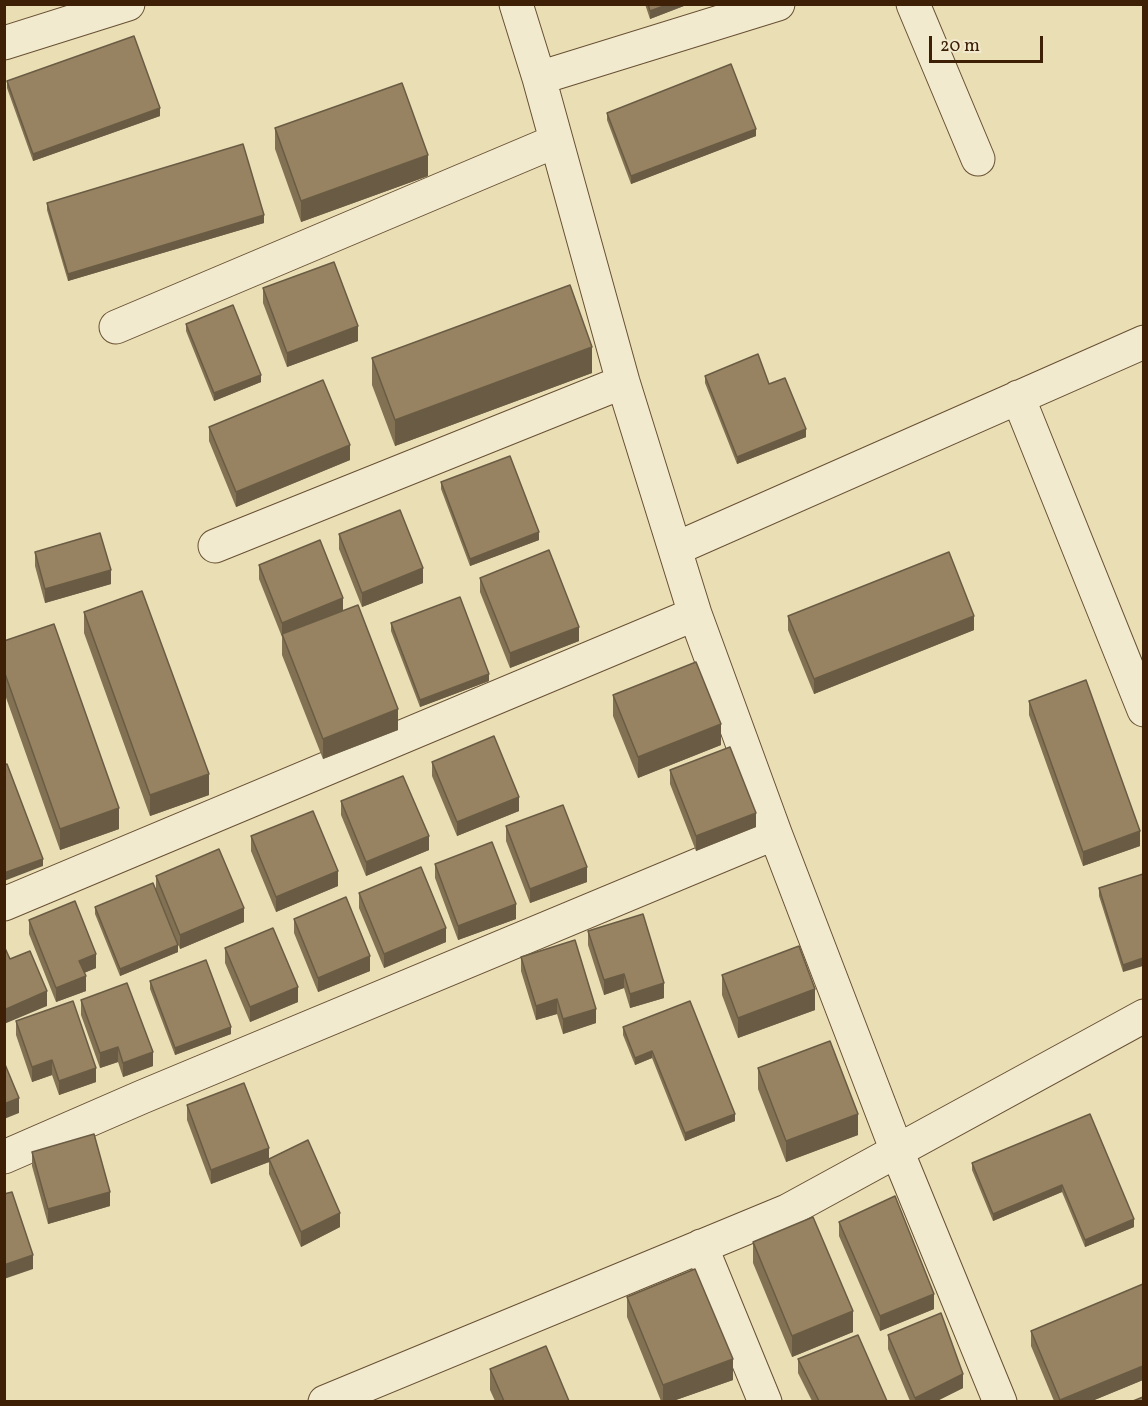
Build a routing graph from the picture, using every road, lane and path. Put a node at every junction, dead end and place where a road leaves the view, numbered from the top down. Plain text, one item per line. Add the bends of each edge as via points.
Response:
1 (128, 4) edge
2 (516, 4) edge
3 (778, 4) edge
4 (913, 4) edge
5 (4, 44) edge
6 (539, 78) junction
7 (556, 141) junction
8 (978, 159) dead end
9 (116, 327) dead end
10 (1143, 342) edge
11 (623, 382) junction
12 (1018, 397) junction
13 (215, 546) dead end
14 (675, 549) junction
15 (695, 614) junction
16 (1143, 710) edge
17 (775, 833) junction
18 (4, 904) edge
19 (1143, 1016) edge
20 (897, 1151) junction
21 (4, 1157) edge
22 (701, 1246) junction
23 (325, 1401) edge
24 (765, 1401) edge
25 (1000, 1401) edge

1 - 5 street
2 - 6 street
3 - 6 street
4 - 8 street
6 - 7 street
7 - 9 street
7 - 11 street
10 - 12 street
11 - 13 street
11 - 14 street
12 - 14 street
12 - 16 street
14 - 15 street
15 - 17 street
15 - 18 street
17 - 20 street
17 - 21 street
19 - 20 street
20 - 22 street via 787,1211
20 - 25 street
22 - 23 street
22 - 24 street

